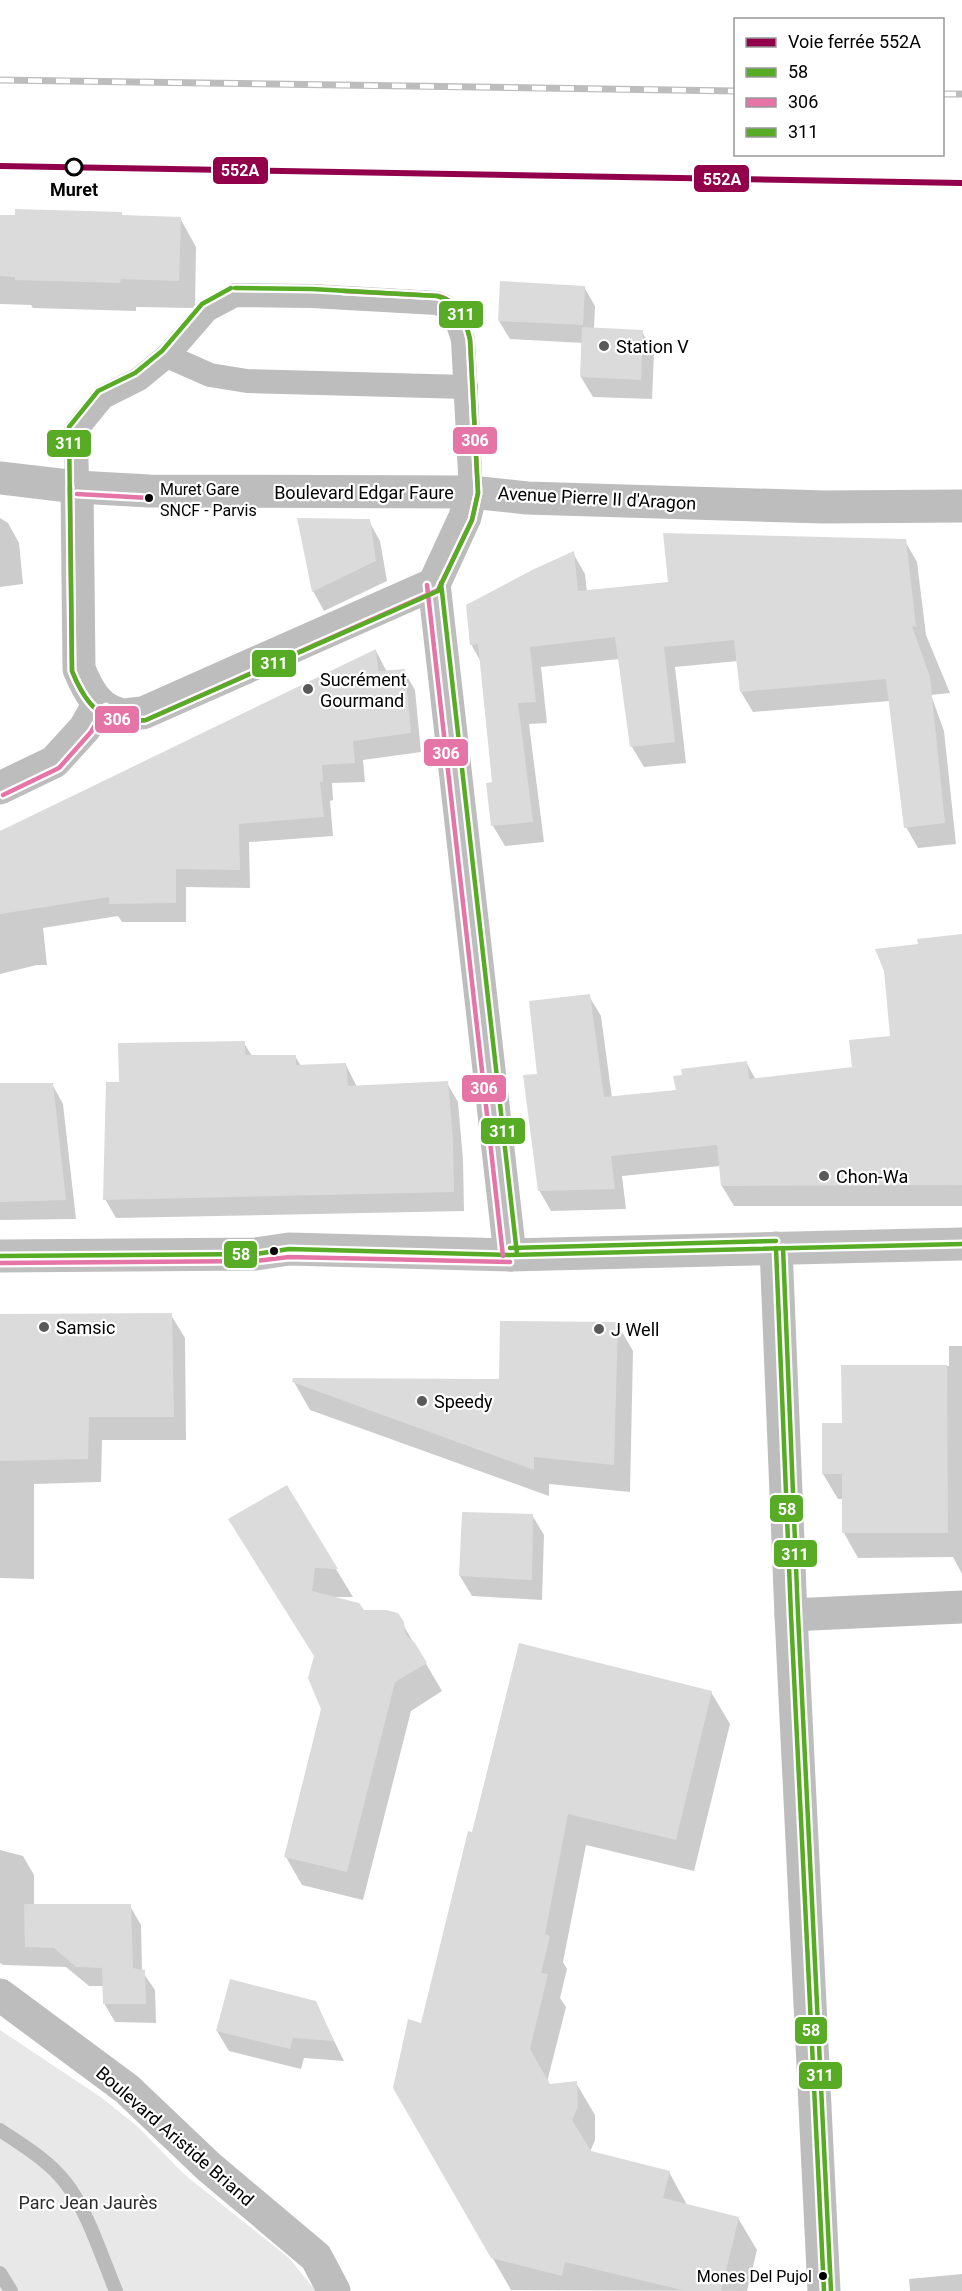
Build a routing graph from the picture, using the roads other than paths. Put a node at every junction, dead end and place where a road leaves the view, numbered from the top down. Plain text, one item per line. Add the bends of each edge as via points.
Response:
1 (167, 356) junction
2 (466, 387) junction
3 (0, 478) edge
4 (77, 487) junction
5 (471, 492) junction
6 (962, 506) edge
7 (434, 584) junction
8 (99, 703) junction
9 (0, 788) edge
10 (962, 1244) edge
11 (777, 1248) junction
12 (510, 1255) junction
13 (0, 1256) edge
14 (962, 1607) edge
15 (791, 1615) junction
16 (0, 1995) edge
17 (334, 2291) edge
18 (824, 2291) edge

1 - 2 lane via 210,375 247,381
1 - 2 lane via 207,310 235,295 437,303 444,305 459,325 466,356
1 - 4 lane via 139,379 103,397 76,430
2 - 5 lane
3 - 4 street, Boulevard Edgar Faure
4 - 5 street, Boulevard Edgar Faure via 149,491
4 - 8 street via 79,669
5 - 6 street, Avenue Pierre II d'Aragon via 527,498 824,507
5 - 7 street, Avenue Pierre II d'Aragon via 465,517
7 - 8 street via 142,713 119,714
7 - 12 street
8 - 9 street via 85,728 54,762
10 - 11 main road
11 - 12 main road
11 - 15 street
12 - 13 main road via 289,1249 256,1254
14 - 15 street
15 - 18 street
16 - 17 street, Boulevard Aristide Briand via 126,2089 209,2167 316,2257

